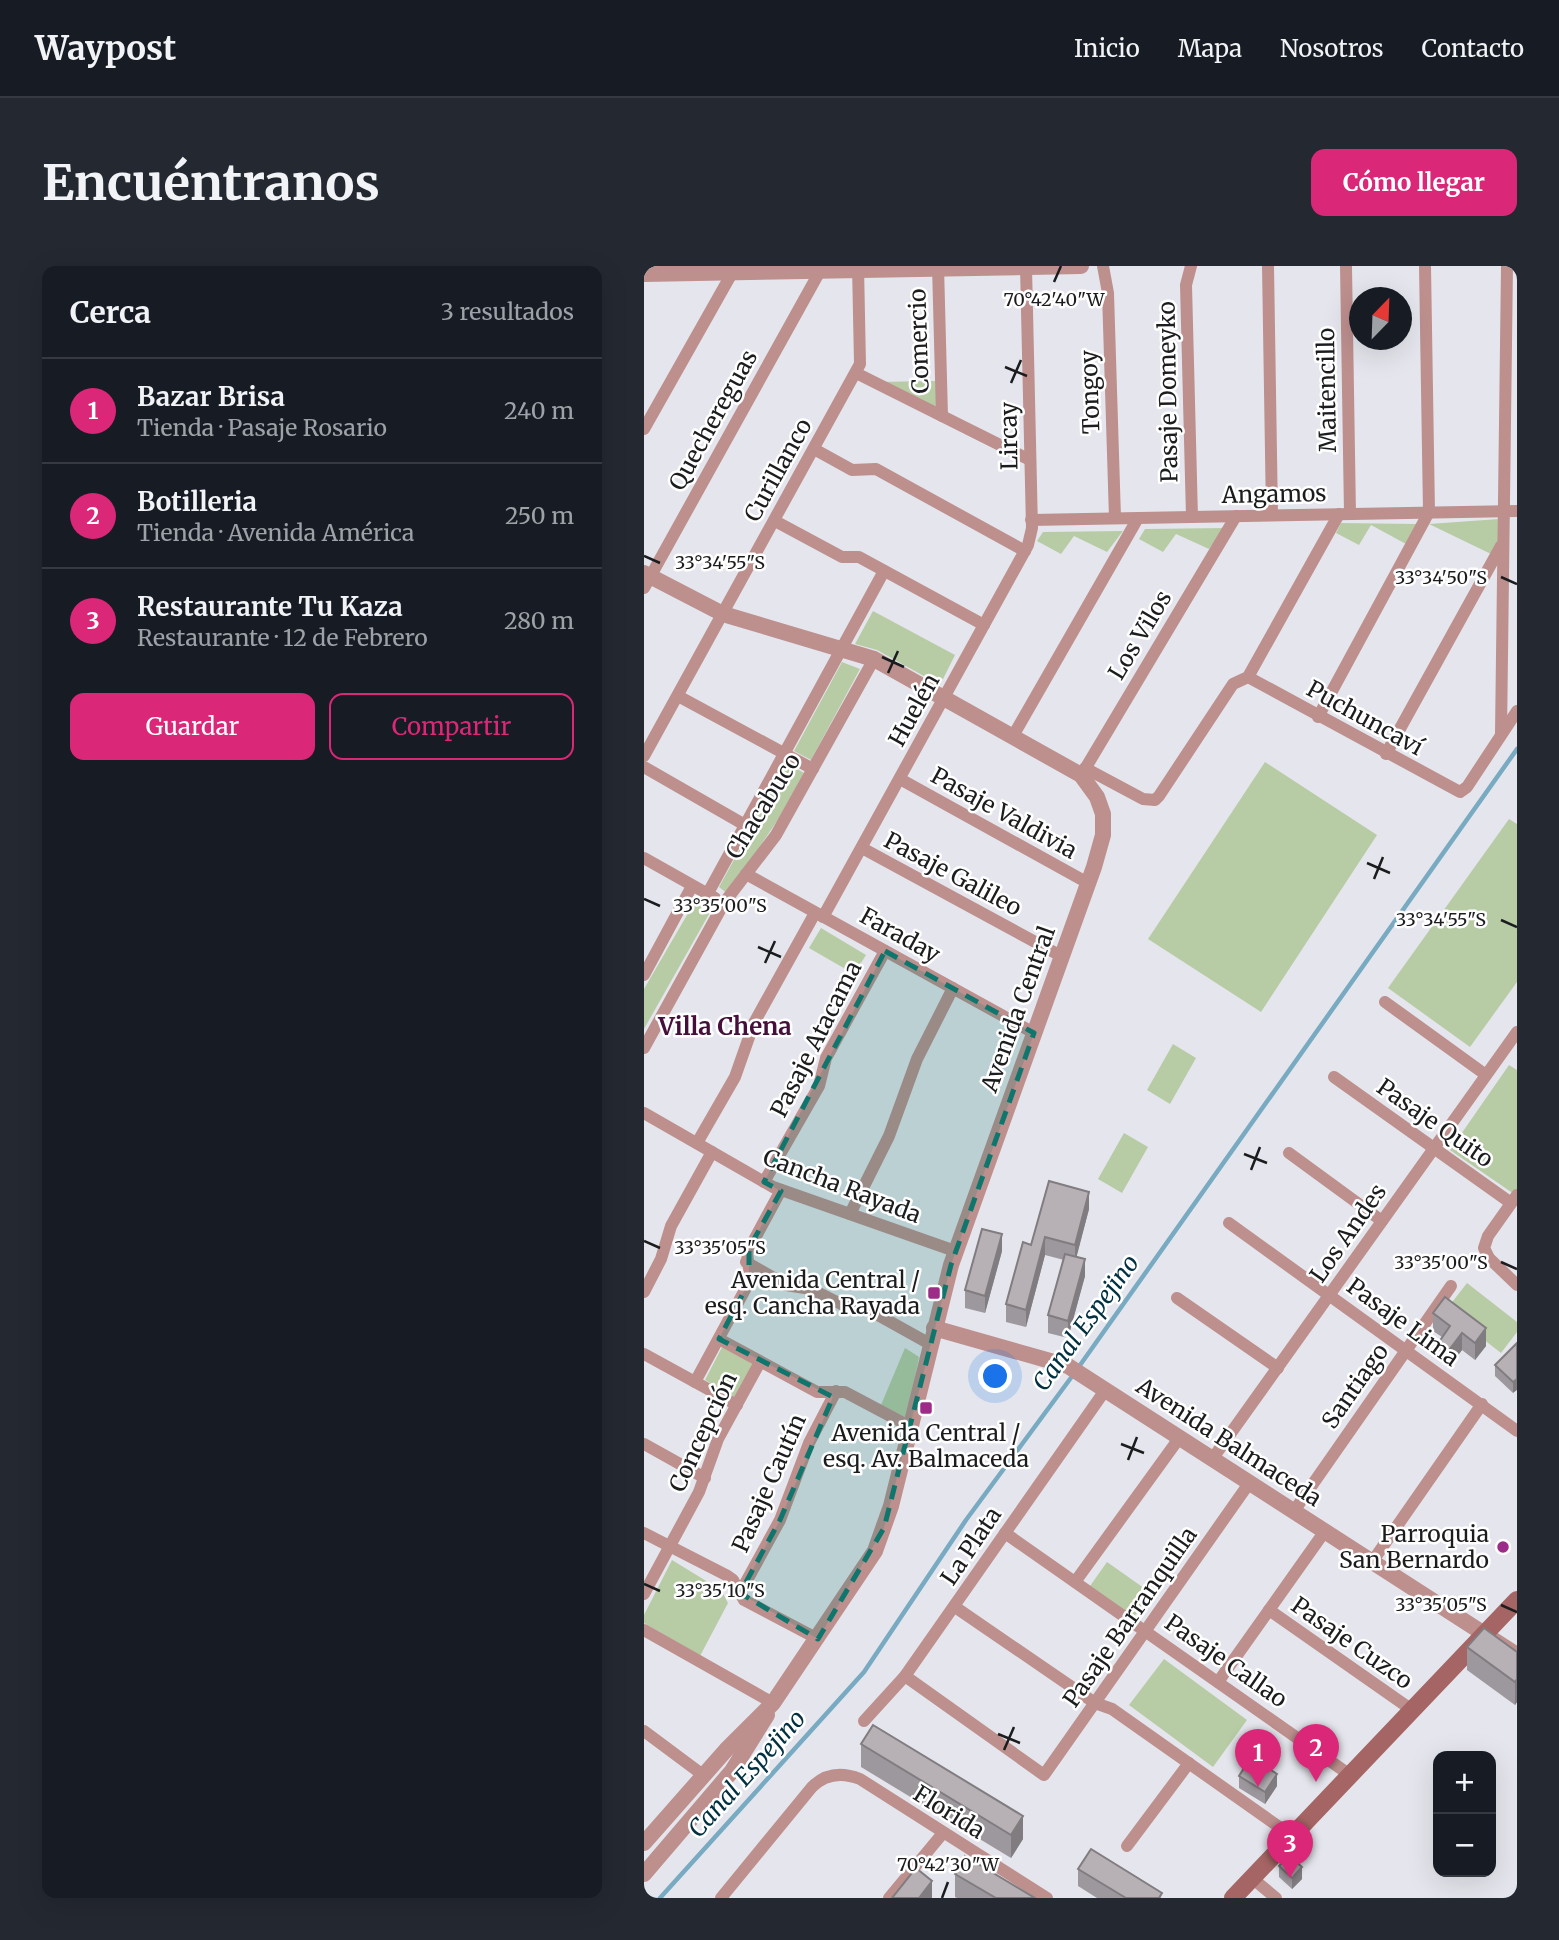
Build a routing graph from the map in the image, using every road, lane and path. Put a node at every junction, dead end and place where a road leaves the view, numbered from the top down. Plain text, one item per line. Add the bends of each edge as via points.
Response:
1 (1081, 266) edge
2 (1103, 266) edge
3 (1191, 266) edge
4 (1268, 266) edge
5 (1346, 266) edge
6 (1425, 266) edge
7 (1507, 266) edge
8 (938, 267) edge
9 (1022, 267) edge
10 (858, 268) edge
11 (734, 270) edge
12 (820, 271) junction
13 (644, 274) edge
14 (856, 373) junction
15 (942, 416) junction
16 (644, 429) edge
17 (814, 449) junction
18 (1030, 460) junction
19 (1510, 511) edge
20 (1429, 512) junction
21 (1345, 514) junction
22 (1272, 515) junction
23 (1236, 516) junction
24 (1192, 517) junction
25 (1115, 518) junction
26 (1138, 518) junction
27 (1031, 520) junction
28 (775, 521) junction
29 (1503, 543) junction
30 (1025, 551) junction
31 (884, 571) junction
32 (646, 579) edge
33 (1503, 590) junction
34 (1517, 590) edge
35 (723, 614) junction
36 (984, 625) junction
37 (842, 649) junction
38 (874, 659) junction
39 (1248, 677) junction
40 (678, 696) junction
41 (946, 696) junction
42 (1517, 711) edge
43 (1318, 717) junction
44 (1501, 734) junction
45 (1013, 736) junction
46 (785, 753) junction
47 (1386, 754) junction
48 (644, 756) edge
49 (644, 767) edge
50 (813, 769) junction
51 (1083, 772) junction
52 (900, 779) junction
53 (745, 825) junction
54 (862, 848) junction
55 (644, 858) edge
56 (746, 874) junction
57 (1088, 883) junction
58 (692, 886) junction
59 (708, 893) junction
60 (724, 903) junction
61 (819, 915) junction
62 (885, 951) junction
63 (1061, 956) junction
64 (644, 975) edge
65 (953, 988) junction
66 (1385, 1002) dead end
67 (1517, 1032) edge
68 (1034, 1033) junction
69 (644, 1048) edge
70 (1504, 1050) junction
71 (1517, 1059) edge
72 (1486, 1075) junction
73 (1334, 1077) dead end
74 (644, 1112) edge
75 (697, 1143) junction
76 (1434, 1148) junction
77 (712, 1152) junction
78 (1289, 1153) dead end
79 (764, 1182) junction
80 (781, 1190) junction
81 (1514, 1199) edge
82 (850, 1214) junction
83 (1382, 1221) junction
84 (1229, 1223) dead end
85 (955, 1251) junction
86 (746, 1262) junction
87 (1517, 1284) edge
88 (1451, 1286) dead end
89 (644, 1292) edge
90 (1330, 1295) junction
91 (1177, 1298) dead end
92 (932, 1336) junction
93 (719, 1339) junction
94 (1406, 1350) junction
95 (644, 1354) edge
96 (760, 1362) junction
97 (1278, 1367) junction
98 (695, 1382) junction
99 (1106, 1389) junction
100 (836, 1391) junction
101 (1482, 1404) junction
102 (737, 1405) junction
103 (911, 1427) junction
104 (1517, 1432) edge
105 (1180, 1437) junction
106 (644, 1444) edge
107 (1213, 1458) junction
108 (705, 1478) junction
109 (1250, 1482) junction
110 (1294, 1511) junction
111 (1325, 1531) junction
112 (644, 1533) edge
113 (1005, 1533) junction
114 (670, 1547) junction
115 (1373, 1562) junction
116 (1076, 1582) junction
117 (740, 1593) junction
118 (644, 1594) edge
119 (1517, 1600) edge
120 (955, 1607) junction
121 (1269, 1610) junction
122 (644, 1630) edge
123 (1146, 1631) junction
124 (1484, 1634) junction
125 (818, 1639) junction
126 (1517, 1655) edge
127 (905, 1676) junction
128 (1218, 1682) junction
129 (773, 1703) junction
130 (1095, 1703) junction
131 (1412, 1710) junction
132 (864, 1721) dead end
133 (644, 1731) edge
134 (1189, 1763) junction
135 (703, 1775) junction
136 (1350, 1775) junction
137 (656, 1829) junction
138 (943, 1833) junction
139 (1292, 1836) junction
140 (644, 1843) edge
141 (671, 1844) junction
142 (1127, 1846) dead end
143 (644, 1874) edge
144 (1252, 1878) junction
145 (721, 1898) edge
146 (889, 1898) edge
147 (1047, 1898) edge
148 (1233, 1898) edge
149 (1276, 1898) edge

1 - 9 street
2 - 25 street, Tongoy via 1108,293
3 - 24 street, Pasaje Domeyko via 1186,285
4 - 22 street
5 - 21 street, Maitencillo
6 - 20 street
7 - 19 street
8 - 9 street
8 - 10 street
8 - 15 street, Comercio
9 - 18 street, Lircay
10 - 12 street
10 - 14 street, Curillanco via 862,352
11 - 12 street
11 - 13 street
11 - 16 street
12 - 32 street, Quechereguas
14 - 15 street
14 - 17 street, Curillanco
15 - 18 street
17 - 28 street, Curillanco
17 - 30 street via 852,470 876,469
18 - 27 street, Lircay
19 - 20 street, Angamos
19 - 29 street
20 - 21 street, Angamos
20 - 43 street
21 - 22 street, Angamos
21 - 39 street
22 - 23 street, Angamos
23 - 24 street, Angamos
23 - 51 street, Los Vilos
24 - 26 street, Angamos
25 - 26 street, Angamos
25 - 27 street, Angamos
26 - 45 street
27 - 30 street, Huelén
28 - 31 street via 842,557 859,557
28 - 35 street, Curillanco
29 - 33 street
29 - 47 street
30 - 36 street, Huelén
31 - 36 street
31 - 37 street, Chacabuco
32 - 35 street, Avenida Central
33 - 34 street
33 - 44 street
35 - 37 street, Avenida Central
35 - 40 street, Curillanco
36 - 41 street, Huelén
37 - 38 street, Avenida Central
37 - 46 street, Chacabuco
38 - 41 street, Avenida Central
38 - 50 street, Chacabuco
39 - 43 street, Puchuncaví
39 - 51 street via 1233,684 1155,800
40 - 46 street
40 - 48 street, Curillanco
41 - 45 street, Avenida Central
41 - 52 street, Huelén
42 - 44 street
43 - 47 street, Puchuncaví
44 - 47 street, Puchuncaví via 1464,790 1452,790
45 - 51 street, Avenida Central
46 - 50 street
46 - 53 street, Chacabuco
49 - 53 street
50 - 56 street, Chacabuco via 776,835
51 - 57 street, Avenida Central via 1104,823
52 - 54 street, Huelén
52 - 57 street, Pasaje Valdivia
53 - 59 street, Chacabuco
54 - 61 street, Huelén
54 - 63 street, Pasaje Galileo
55 - 58 street
56 - 60 street, Chacabuco
56 - 61 street, Faraday
57 - 63 street, Avenida Central
58 - 59 street
58 - 64 street
59 - 60 street
60 - 69 street, Chacabuco
61 - 62 street, Faraday
61 - 75 street, Huelén via 754,1023 735,1077
62 - 65 street, Faraday
62 - 79 street, Pasaje Atacama via 826,1058 819,1086
63 - 68 street, Avenida Central
65 - 68 street, Faraday
65 - 82 street via 916,1059 889,1136
66 - 72 street
67 - 70 street, Los Andes
68 - 85 street, Avenida Central
70 - 71 street
70 - 72 street, Los Andes
72 - 76 street, Los Andes
73 - 76 street, Pasaje Quito
74 - 75 street, Cancha Rayada
75 - 77 street, Cancha Rayada
76 - 81 street, Pasaje Quito
76 - 83 street, Los Andes
77 - 79 street, Cancha Rayada
77 - 89 street via 671,1226
78 - 83 street
79 - 80 street, Cancha Rayada
80 - 82 street, Cancha Rayada
80 - 86 street
81 - 87 street via 1484,1248
82 - 85 street, Cancha Rayada
83 - 90 street, Los Andes
84 - 90 street, Pasaje Lima
85 - 92 street, Avenida Central
86 - 92 street via 786,1285 811,1289 845,1306 869,1310
86 - 93 street via 749,1282
88 - 94 street, Santiago
90 - 94 street, Pasaje Lima
90 - 97 street, Los Andes
91 - 97 street
92 - 99 street, Avenida Balmaceda via 1068,1366
92 - 103 street, Avenida Central
93 - 96 street
93 - 98 street
94 - 101 street, Pasaje Lima
94 - 110 street, Santiago
95 - 98 street
96 - 100 street via 817,1392
96 - 102 street, Concepción
97 - 107 street, Los Andes
98 - 102 street
99 - 105 street, Avenida Balmaceda
99 - 113 street, La Plata
100 - 103 street
100 - 117 street, Pasaje Cautín via 809,1443 780,1520
101 - 104 street, Pasaje Lima
101 - 115 street
102 - 108 street, Concepción via 713,1449
103 - 125 street, Avenida Central via 874,1551
105 - 107 street, Avenida Balmaceda
105 - 116 street
106 - 108 street
107 - 109 street, Avenida Balmaceda
108 - 114 street, Concepción
109 - 110 street, Avenida Balmaceda
109 - 123 street, Pasaje Barranquilla
110 - 111 street, Avenida Balmaceda
111 - 115 street, Avenida Balmaceda
111 - 121 street
112 - 114 street
113 - 116 street, Pasaje Callao
113 - 120 street, La Plata
114 - 117 street via 726,1575
114 - 118 street, Concepción
115 - 124 street, Avenida Balmaceda
116 - 123 street, Pasaje Callao
117 - 125 street via 744,1600
119 - 124 main road
120 - 127 street, La Plata
120 - 130 street
121 - 128 street
121 - 131 street, Pasaje Cuzco
122 - 129 street
123 - 128 street, Pasaje Callao
123 - 130 street, Pasaje Barranquilla
124 - 126 street, Avenida Balmaceda
124 - 131 main road
125 - 129 street, Avenida Central
127 - 130 street, Pasaje Barranquilla via 1044,1775
127 - 132 street, La Plata
128 - 136 street, Pasaje Callao
129 - 135 street, Avenida Central
129 - 141 street, Avenida Central via 732,1771
130 - 134 street via 1112,1709
131 - 136 main road
133 - 135 street
134 - 139 street
134 - 142 street
135 - 137 street, Avenida Central
136 - 139 main road
137 - 140 street, Avenida Central
137 - 141 street
138 - 145 street, Florida via 860,1779 843,1774 825,1777
138 - 146 street
138 - 147 street, Florida
139 - 144 main road
141 - 143 street, Avenida Central
144 - 148 main road
144 - 149 street

